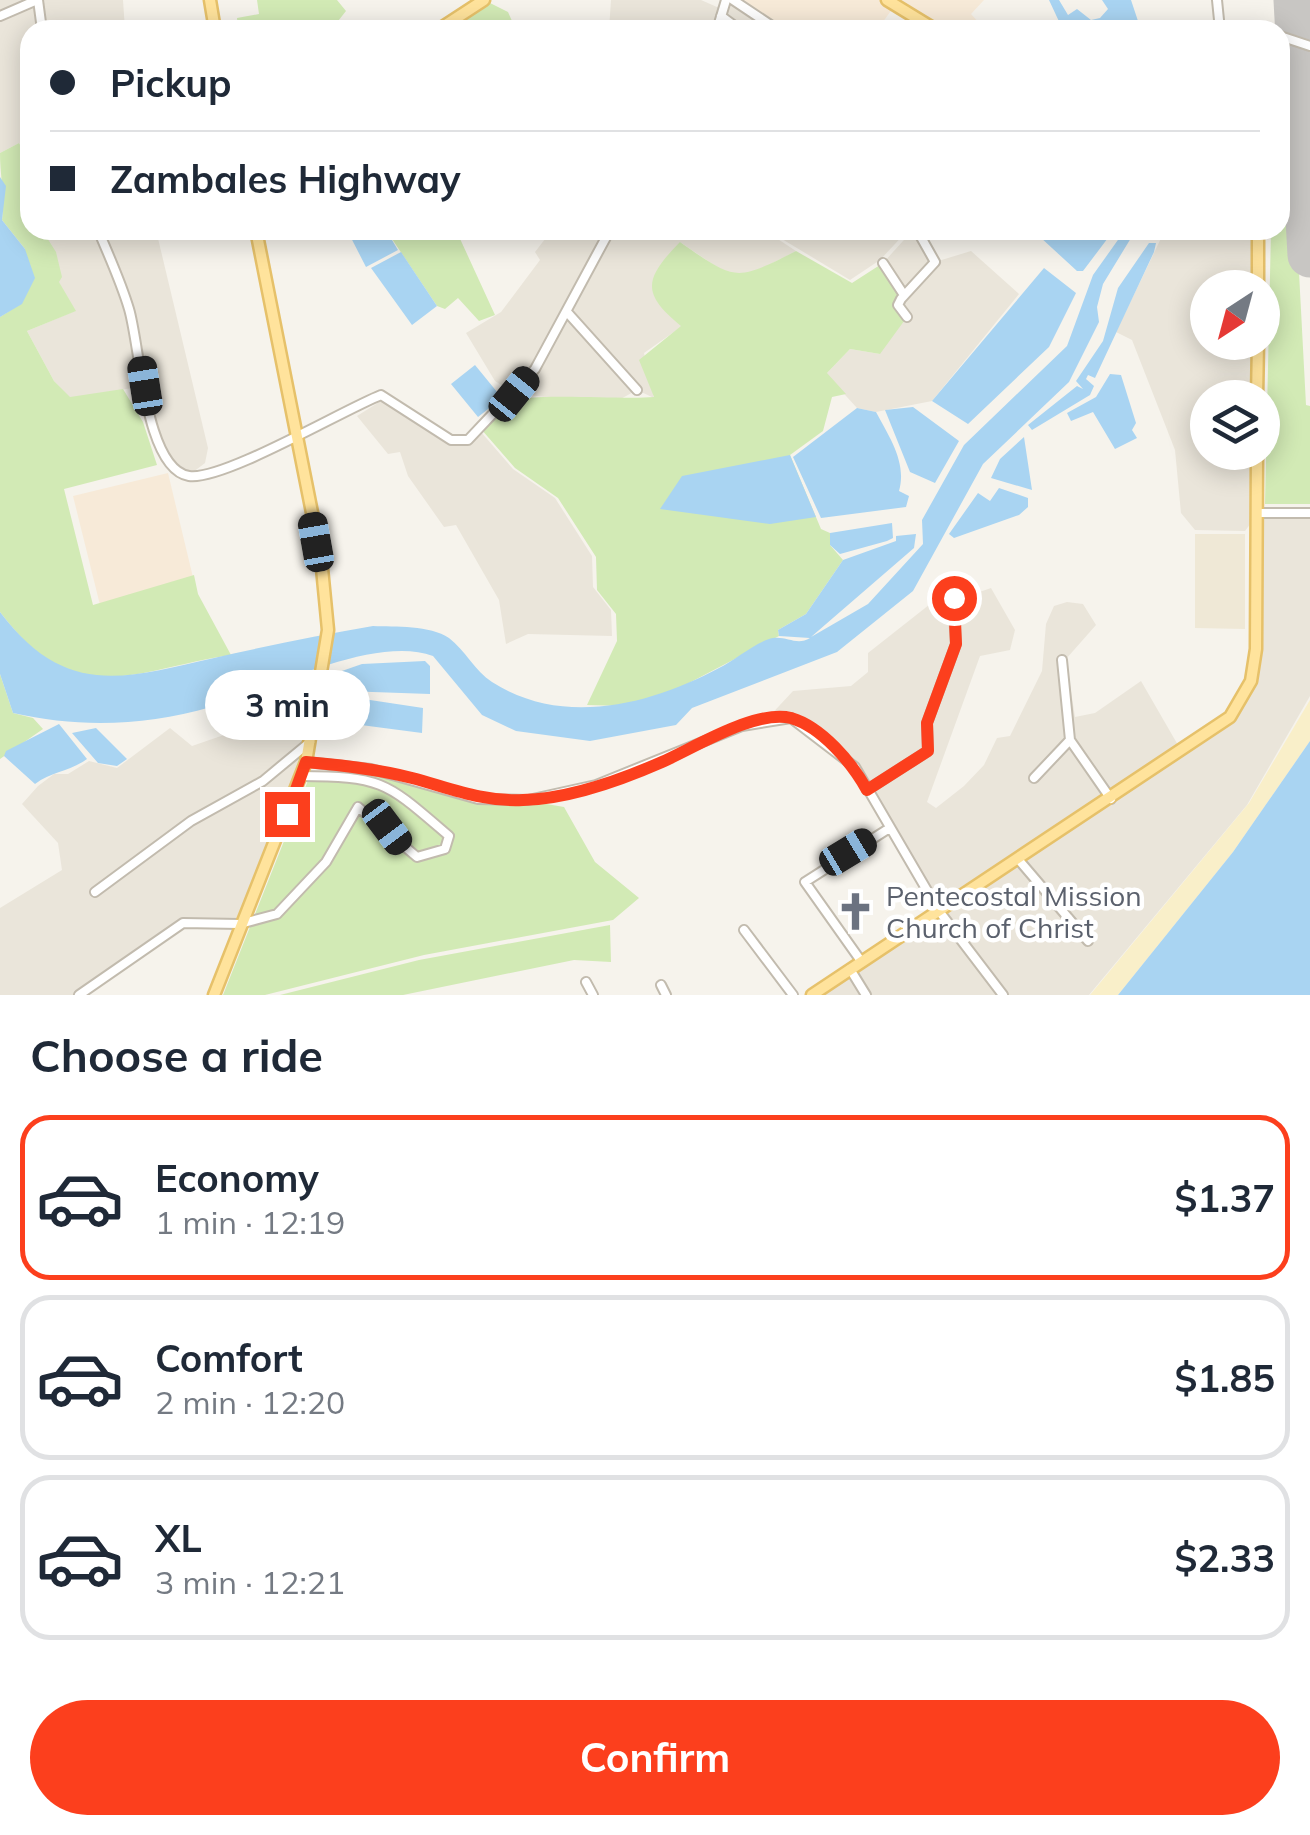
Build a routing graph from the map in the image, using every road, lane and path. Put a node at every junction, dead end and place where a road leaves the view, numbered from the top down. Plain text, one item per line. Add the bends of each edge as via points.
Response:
1 (38, 0) edge
2 (484, 0) edge
3 (729, 0) edge
4 (887, 0) edge
5 (0, 16) edge
6 (721, 16) junction
7 (453, 20) edge
8 (720, 20) edge
9 (726, 20) edge
10 (762, 20) edge
11 (920, 20) edge
12 (102, 240) edge
13 (258, 240) edge
14 (605, 240) edge
15 (923, 240) edge
16 (1258, 240) edge
17 (883, 263) dead end
18 (1258, 270) edge
19 (904, 295) junction
20 (567, 312) junction
21 (907, 317) dead end
22 (637, 390) dead end
23 (294, 438) junction
24 (1257, 470) edge
25 (1257, 513) junction
26 (1310, 513) edge
27 (954, 598) dead end
28 (1062, 660) dead end
29 (1070, 740) junction
30 (310, 742) junction
31 (306, 762) junction
32 (300, 776) junction
33 (1034, 778) dead end
34 (867, 790) junction
35 (1111, 798) junction
36 (888, 829) junction
37 (1018, 859) junction
38 (95, 892) dead end
39 (939, 911) junction
40 (240, 924) junction
41 (744, 930) dead end
42 (1088, 941) dead end
43 (860, 961) junction
44 (850, 968) junction
45 (586, 982) dead end
46 (661, 985) dead end
47 (79, 995) edge
48 (214, 995) edge
49 (592, 995) edge
50 (666, 995) edge
51 (793, 995) edge
52 (812, 995) edge
53 (866, 995) edge
54 (1003, 995) edge

1 - 5 street
2 - 7 main road
3 - 6 street
3 - 10 street
4 - 11 main road
6 - 8 street
6 - 9 street
12 - 23 street via 130,311 151,425 173,468 203,474
13 - 23 main road
14 - 20 street
15 - 19 street via 935,262
16 - 18 main road
17 - 19 street
19 - 21 street via 898,305
20 - 22 street
20 - 23 street via 534,369 468,440 451,440 380,395
23 - 30 main road via 321,558 328,630
24 - 25 main road
25 - 26 street
25 - 35 main road via 1256,649 1244,698 1213,732
27 - 34 street via 956,644 927,723 928,751
28 - 29 street
29 - 33 street
29 - 35 street
30 - 31 main road
30 - 38 street
31 - 32 main road
31 - 34 street via 372,768 478,799 528,800 660,763 742,726 791,718 836,749
32 - 40 main road
32 - 40 street via 354,776 393,788 449,836 445,849 417,856 358,807 326,862 277,914
34 - 36 street
35 - 37 main road
36 - 39 street
36 - 43 street via 805,882
37 - 39 main road
37 - 42 street
39 - 43 main road
39 - 54 street
40 - 47 street via 183,923
40 - 48 main road
41 - 51 street
43 - 44 main road
44 - 52 main road
44 - 53 street
45 - 49 street
46 - 50 street

